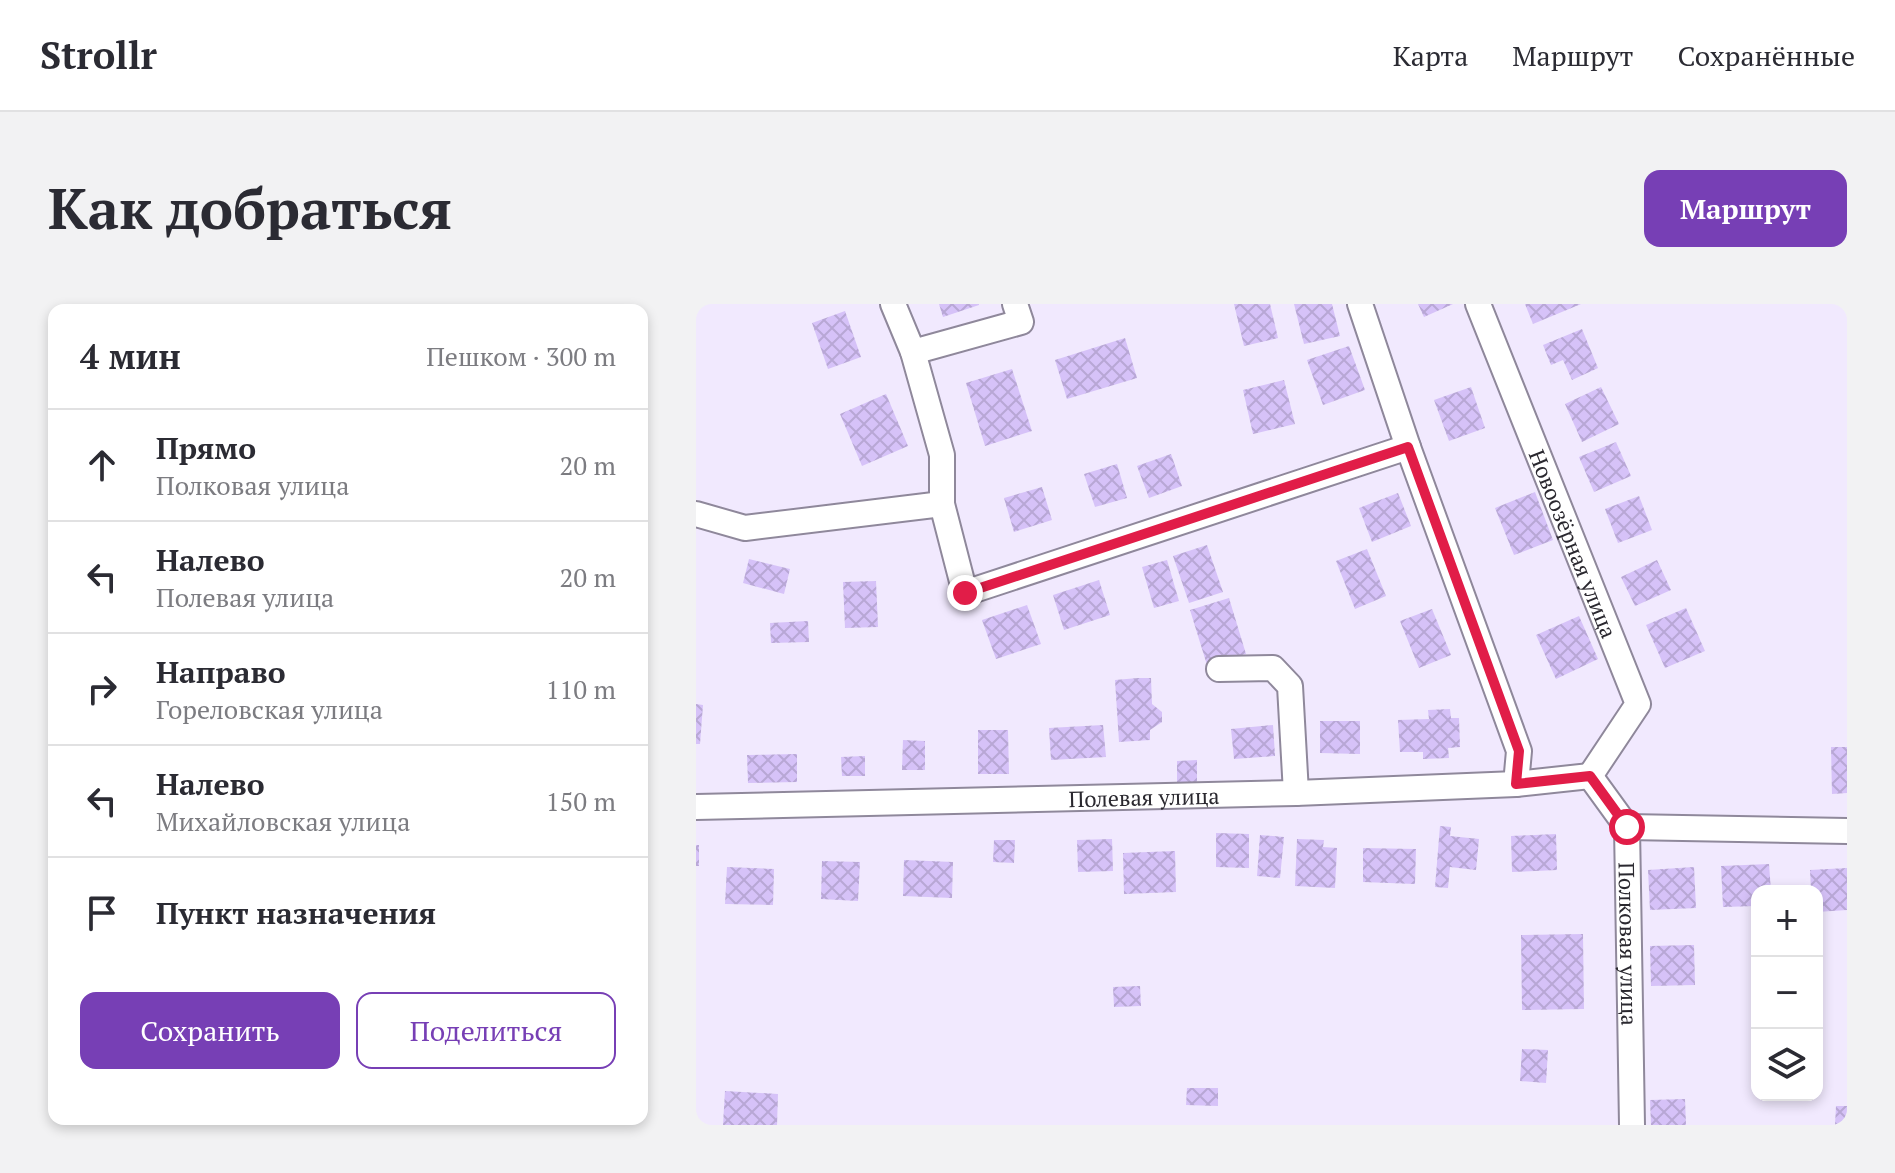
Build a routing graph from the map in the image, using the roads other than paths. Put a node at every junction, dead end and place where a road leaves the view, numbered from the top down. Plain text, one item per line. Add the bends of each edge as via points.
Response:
1 (893, 304) edge
2 (1015, 304) edge
3 (1360, 304) edge
4 (1478, 304) edge
5 (913, 352) junction
6 (1408, 447) junction
7 (942, 504) junction
8 (696, 514) edge
9 (1219, 669) dead end
10 (1590, 776) junction
11 (1516, 784) junction
12 (1296, 793) junction
13 (696, 807) edge
14 (1627, 827) junction
15 (1847, 831) edge
16 (1632, 1125) edge

1 - 5 street
2 - 5 street via 1021,322
3 - 6 street
4 - 10 street, Новоозёрная улица via 1638,704
5 - 7 street via 942,455
6 - 7 street via 965,593
6 - 11 street via 1519,751
7 - 8 street via 745,528
9 - 12 street via 1273,668 1290,686
10 - 11 street, Полевая улица
10 - 14 street
11 - 12 street, Полевая улица
12 - 13 street, Полевая улица
14 - 15 street
14 - 16 street, Полковая улица

